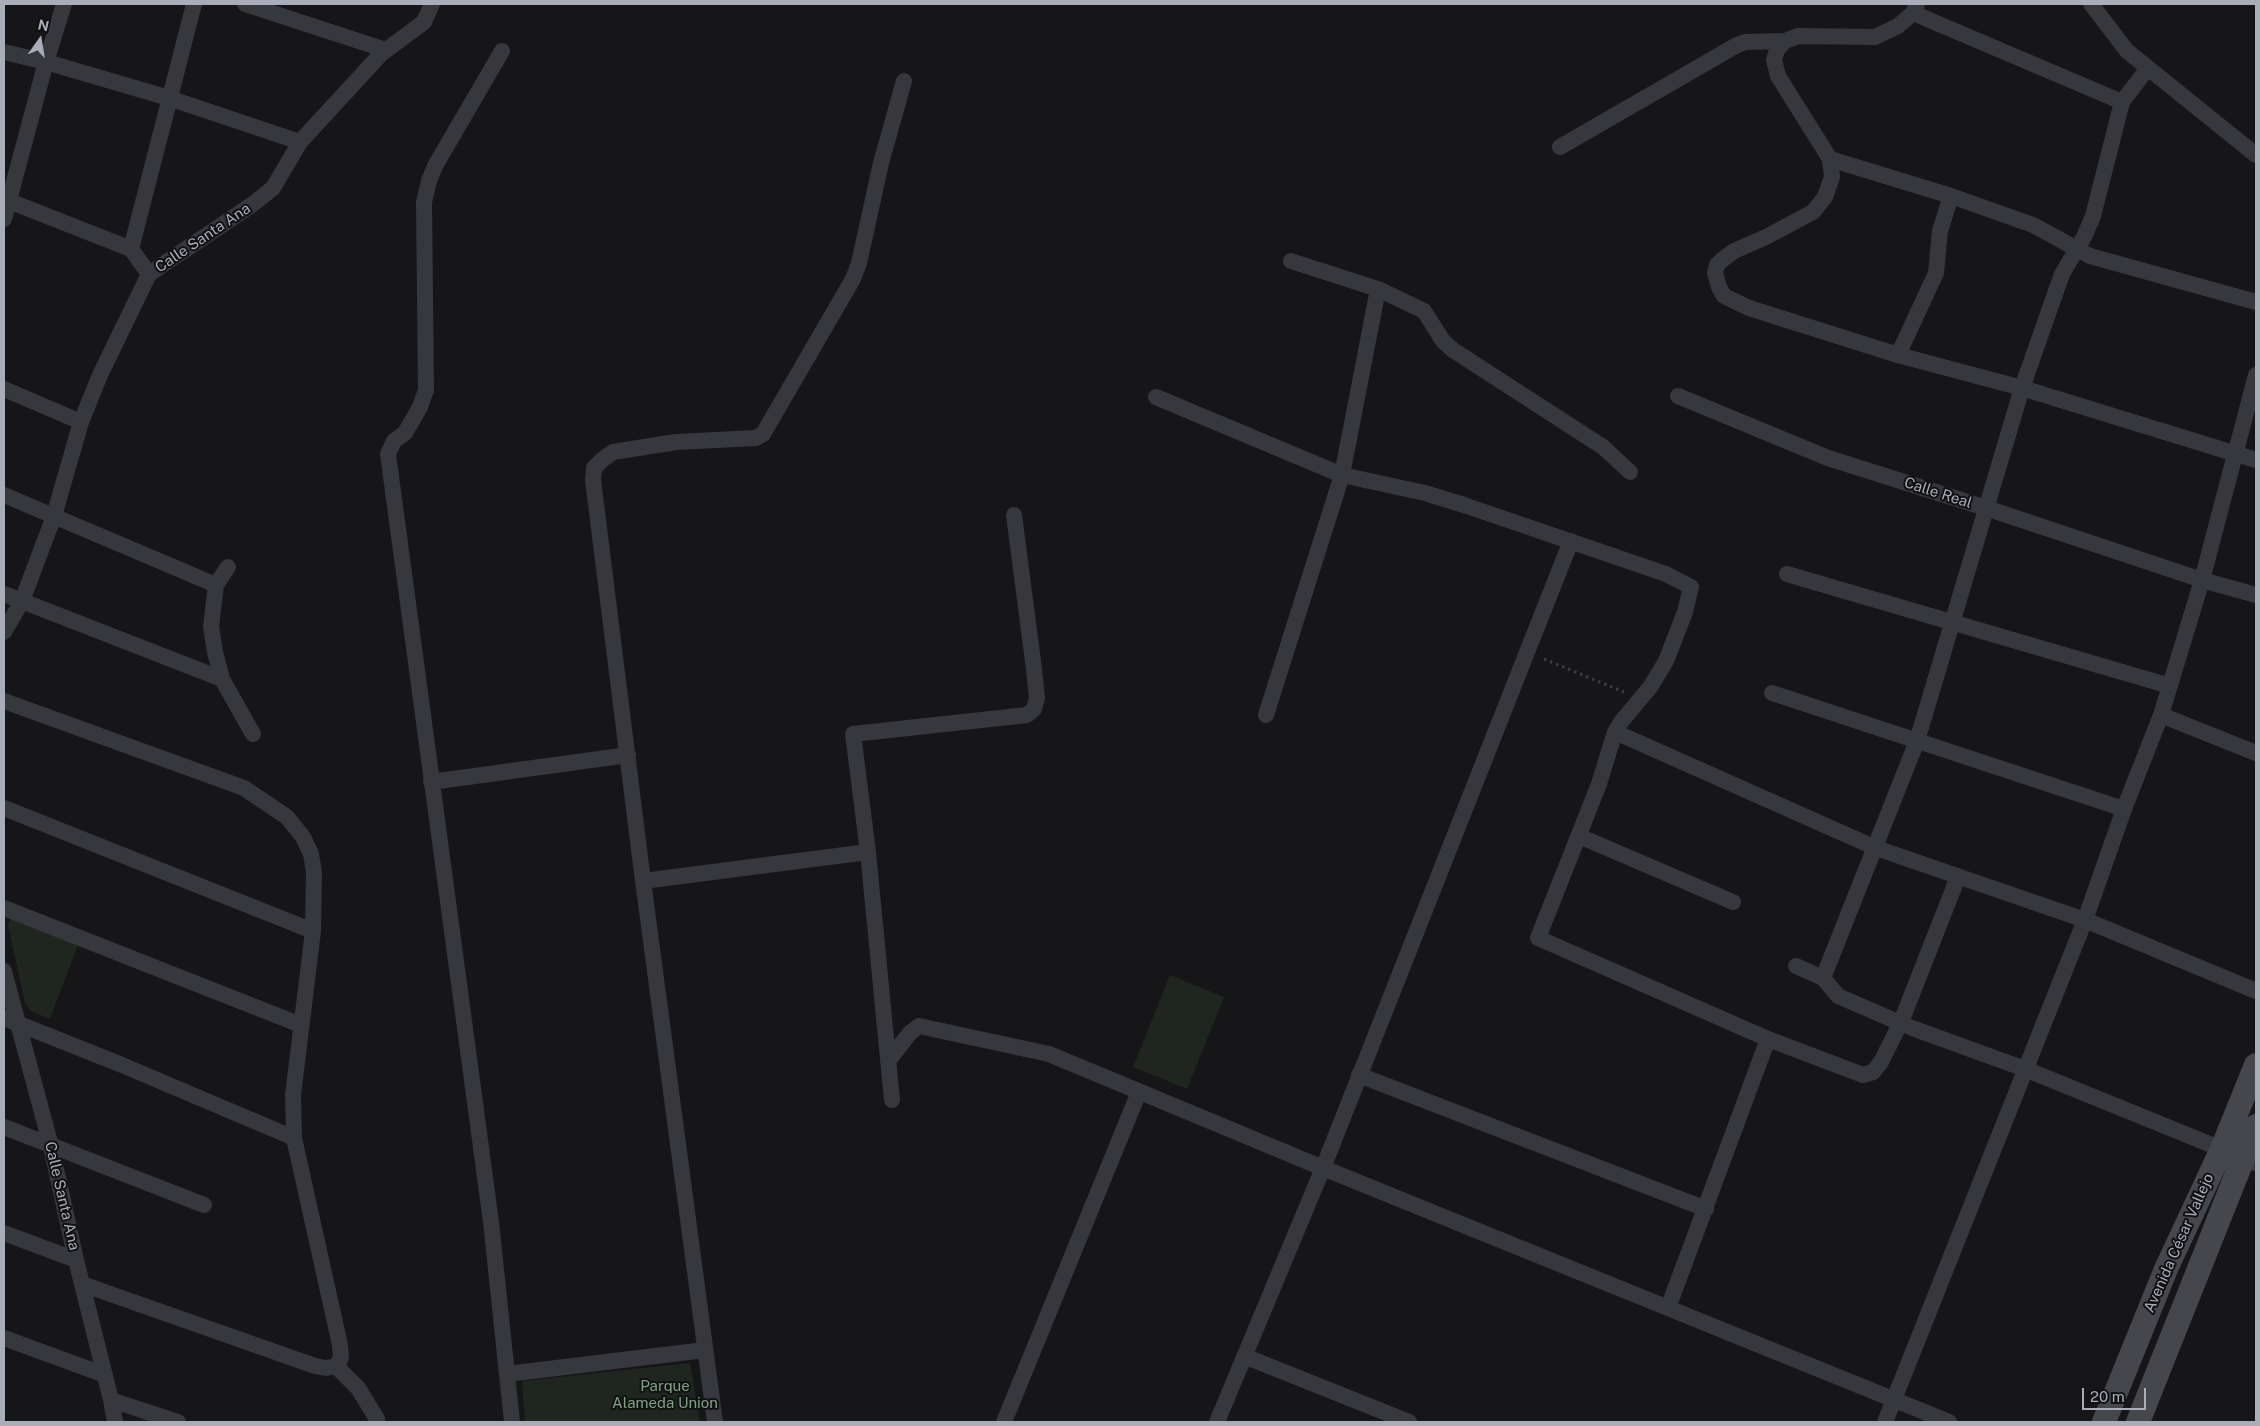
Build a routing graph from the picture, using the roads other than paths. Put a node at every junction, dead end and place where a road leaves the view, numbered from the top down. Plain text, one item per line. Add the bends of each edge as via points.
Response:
1 (64, 4) edge
2 (194, 4) edge
3 (246, 4) edge
4 (432, 4) edge
5 (2091, 4) edge
6 (1915, 8) edge
7 (1785, 41) junction
8 (386, 50) junction
9 (4, 52) edge
10 (502, 52) dead end
11 (46, 62) junction
12 (2148, 68) junction
13 (904, 81) dead end
14 (169, 98) junction
15 (2122, 102) junction
16 (300, 142) junction
17 (1560, 147) dead end
18 (2256, 155) edge
19 (1830, 159) junction
20 (1951, 196) junction
21 (9, 201) junction
22 (4, 219) edge
23 (131, 249) junction
24 (2076, 250) junction
25 (1291, 261) dead end
26 (149, 274) junction
27 (1378, 289) junction
28 (2256, 302) edge
29 (1898, 355) junction
30 (2256, 375) edge
31 (2022, 388) junction
32 (4, 390) edge
33 (1678, 396) dead end
34 (1156, 397) dead end
35 (81, 422) junction
36 (2235, 455) junction
37 (2256, 460) edge
38 (1630, 472) dead end
39 (1342, 474) junction
40 (4, 495) edge
41 (1986, 508) junction
42 (1014, 515) dead end
43 (54, 516) junction
44 (1571, 541) junction
45 (228, 566) dead end
46 (1787, 574) dead end
47 (2202, 580) junction
48 (216, 585) junction
49 (4, 594) edge
50 (2256, 594) edge
51 (22, 601) junction
52 (1952, 622) junction
53 (4, 632) edge
54 (222, 679) junction
55 (2170, 686) junction
56 (1772, 694) dead end
57 (4, 702) edge
58 (1266, 715) dead end
59 (2161, 715) junction
60 (1615, 732) junction
61 (254, 734) dead end
62 (1917, 741) junction
63 (2256, 753) edge
64 (628, 756) junction
65 (431, 782) junction
66 (4, 808) edge
67 (2124, 808) junction
68 (1579, 836) junction
69 (1876, 848) junction
70 (868, 852) junction
71 (1958, 877) junction
72 (643, 881) junction
73 (1733, 902) dead end
74 (4, 908) edge
75 (2085, 920) junction
76 (313, 930) junction
77 (1796, 966) dead end
78 (4, 971) edge
79 (1823, 978) junction
80 (2256, 991) edge
81 (4, 1018) edge
82 (1901, 1022) junction
83 (19, 1024) junction
84 (301, 1025) junction
85 (1768, 1039) junction
86 (888, 1061) junction
87 (2256, 1065) edge
88 (2025, 1069) junction
89 (1359, 1075) junction
90 (1139, 1092) junction
91 (892, 1100) dead end
92 (2256, 1126) edge
93 (4, 1127) edge
94 (294, 1138) junction
95 (51, 1146) junction
96 (2241, 1157) edge
97 (1323, 1168) junction
98 (204, 1205) dead end
99 (1706, 1209) junction
100 (4, 1234) edge
101 (76, 1260) junction
102 (82, 1284) junction
103 (1668, 1308) junction
104 (4, 1338) edge
105 (705, 1350) junction
106 (1244, 1356) junction
107 (336, 1366) junction
108 (507, 1374) junction
109 (105, 1375) junction
110 (112, 1400) junction
111 (1894, 1400) junction
112 (377, 1419) dead end
113 (115, 1422) edge
114 (178, 1422) edge
115 (512, 1422) edge
116 (715, 1422) edge
117 (1004, 1422) edge
118 (1217, 1422) edge
119 (1409, 1422) edge
120 (1885, 1422) edge
121 (1948, 1422) edge
122 (2104, 1422) edge
123 (2138, 1422) edge

1 - 11 street
2 - 14 street
3 - 8 street
4 - 8 street, Calle Santa Ana via 424,22
5 - 12 street via 2127,51
6 - 7 street via 1898,26 1875,37 1798,36
6 - 15 street
7 - 17 street via 1737,45
7 - 19 street via 1774,60 1778,76
8 - 16 street, Calle Santa Ana
9 - 11 street
10 - 65 street via 429,181 424,202 426,390 420,408 388,454
11 - 14 street
11 - 21 street
12 - 15 street
12 - 18 street
13 - 64 street via 881,162 859,264 764,434 756,438 676,442 614,452 594,468
14 - 16 street
14 - 23 street
15 - 24 street via 2093,216
16 - 26 street, Calle Santa Ana via 273,188 264,196
19 - 20 street
19 - 29 street via 1832,176 1825,198 1813,212 1722,260 1716,273 1719,287 1724,296 1749,308
20 - 24 street via 2033,225
20 - 29 street via 1940,231 1936,273
21 - 22 street
21 - 23 street
23 - 26 street
24 - 28 street
24 - 31 street via 2062,274
25 - 27 street
26 - 35 street, Calle Santa Ana
27 - 38 street via 1424,311 1443,341 1453,350 1603,447
27 - 39 street
29 - 31 street
30 - 36 street
31 - 36 street
31 - 41 street
32 - 35 street
33 - 41 street, Calle Real via 1828,458
34 - 39 street
35 - 43 street, Calle Santa Ana
36 - 37 street
36 - 47 street
39 - 44 street via 1435,496
39 - 58 street
40 - 43 street
41 - 47 street, Calle Real
41 - 52 street
42 - 70 street via 1037,698 1034,709 1027,715 853,734
43 - 48 street
43 - 51 street, Calle Santa Ana
44 - 60 street via 1666,574 1691,587 1666,661 1652,686
44 - 89 street
45 - 48 street
46 - 52 street
47 - 50 street, Calle Real
47 - 55 street
48 - 54 street via 211,627
49 - 51 street
51 - 53 street, Calle Santa Ana
51 - 54 street
52 - 55 street
52 - 62 street
54 - 61 street
55 - 59 street
56 - 62 street
57 - 76 street via 244,788 287,817 303,837 311,854 314,872
59 - 63 street
59 - 67 street
60 - 68 street
60 - 69 street
62 - 67 street
62 - 69 street
64 - 65 street
64 - 72 street
65 - 108 street via 489,1213
66 - 76 street
67 - 75 street
68 - 73 street
68 - 85 street via 1538,938
69 - 71 street
69 - 79 street
70 - 72 street
70 - 86 street
71 - 75 street
71 - 82 street
72 - 105 street
74 - 84 street
75 - 80 street
75 - 88 street
76 - 84 street
77 - 79 street
78 - 83 street, Calle Santa Ana
79 - 82 street via 1838,996
81 - 83 street
82 - 85 street via 1881,1062 1873,1072 1863,1075
82 - 88 street
83 - 94 street
83 - 95 street, Calle Santa Ana
84 - 94 street via 293,1095
85 - 99 street
86 - 90 street via 914,1028 924,1026 1049,1054
86 - 91 street
87 - 96 street, Avenida César Vallejo
88 - 96 street
88 - 111 street
89 - 97 street
89 - 99 street
90 - 97 street
90 - 117 street
92 - 96 street, Avenida César Vallejo
93 - 95 street
94 - 107 street via 340,1345 342,1358
95 - 98 street
95 - 101 street, Calle Santa Ana
96 - 122 street, Avenida César Vallejo via 2166,1269
96 - 123 street, Avenida César Vallejo
97 - 103 street
97 - 106 street
99 - 103 street
100 - 101 street
101 - 102 street, Calle Santa Ana
102 - 107 street via 315,1366
102 - 109 street, Calle Santa Ana
103 - 111 street
104 - 109 street
105 - 108 street
105 - 116 street
106 - 118 street
106 - 119 street
107 - 112 street via 358,1388
108 - 115 street
109 - 110 street, Calle Santa Ana
110 - 113 street, Calle Santa Ana
110 - 114 street
111 - 120 street
111 - 121 street

